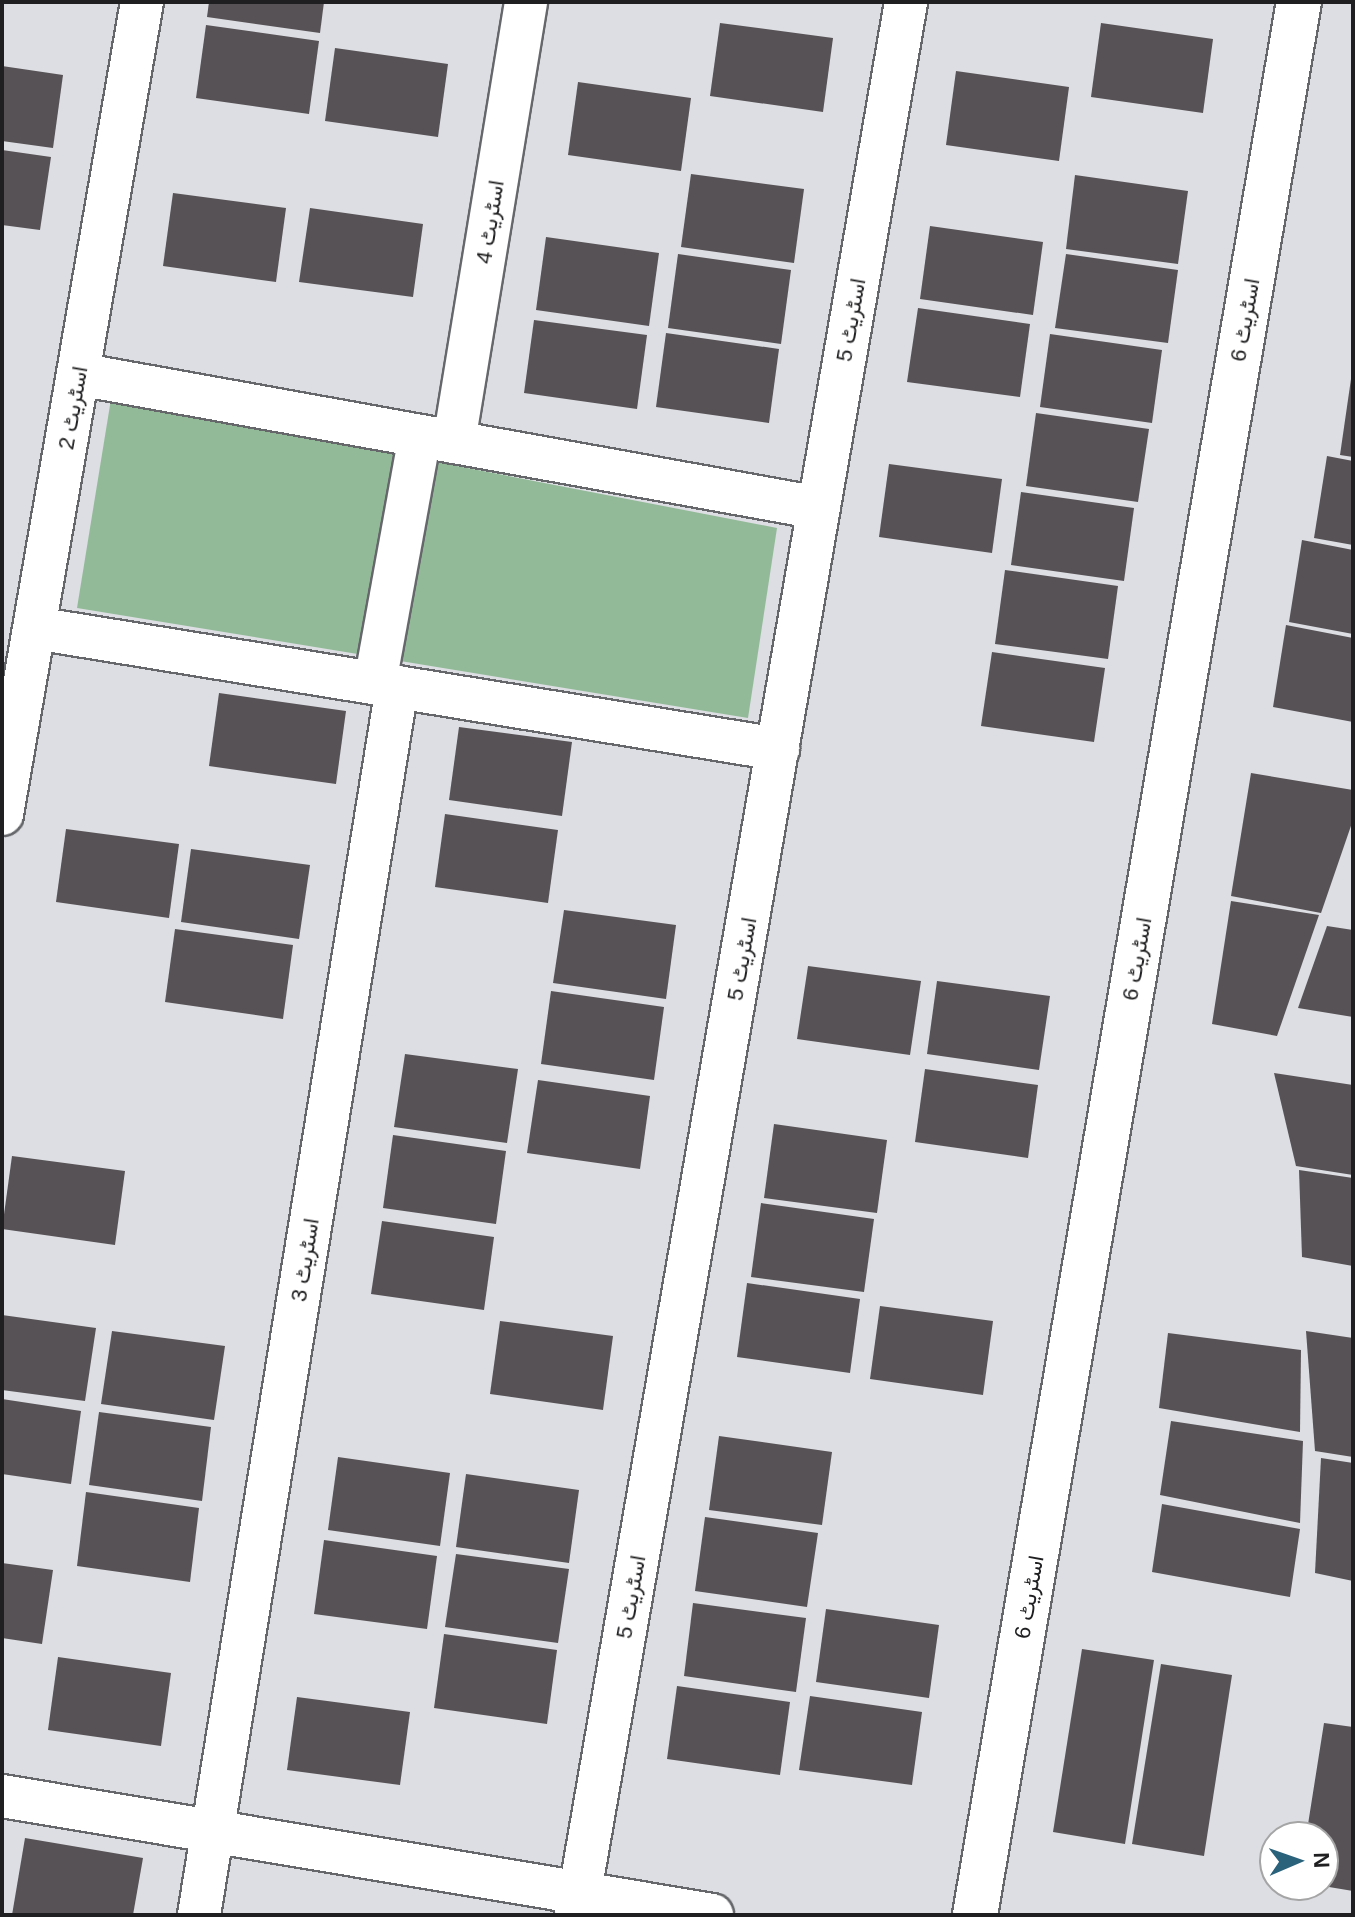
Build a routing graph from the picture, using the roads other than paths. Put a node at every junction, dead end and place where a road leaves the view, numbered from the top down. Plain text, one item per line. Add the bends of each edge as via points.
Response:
1 (142, 2) edge
2 (526, 2) edge
3 (906, 2) edge
4 (1299, 2) edge
5 (78, 374) junction
6 (437, 439) junction
7 (819, 508) junction
8 (35, 628) junction
9 (386, 685) junction
10 (778, 749) junction
11 (2, 814) edge
12 (2, 1796) edge
13 (213, 1833) junction
14 (577, 1904) edge
15 (982, 1914) edge
16 (199, 1915) edge
17 (712, 1915) edge

1 - 5 street, اسٹریٹ 2
2 - 6 street, اسٹریٹ 4
3 - 7 street, اسٹریٹ 5
4 - 15 street, اسٹریٹ 6
5 - 6 street
5 - 8 street, اسٹریٹ 2
6 - 7 street
6 - 9 street, اسٹریٹ 4
7 - 10 street, اسٹریٹ 5
8 - 9 street
8 - 11 street, اسٹریٹ 2
9 - 10 street
9 - 13 street, اسٹریٹ 3
10 - 14 street, اسٹریٹ 5
12 - 13 street
13 - 14 street
13 - 16 street
14 - 17 street

